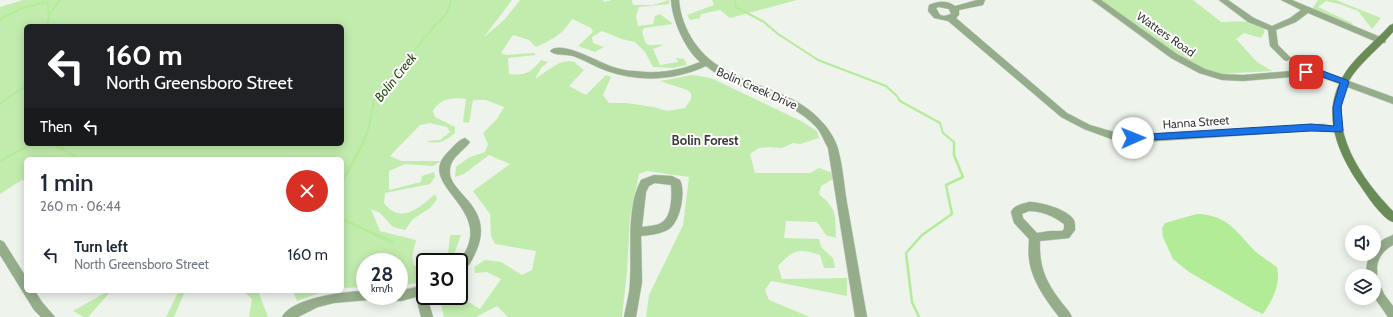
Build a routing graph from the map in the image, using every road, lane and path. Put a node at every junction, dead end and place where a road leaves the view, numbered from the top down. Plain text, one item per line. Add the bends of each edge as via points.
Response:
1 (675, 0) edge
2 (982, 0) edge
3 (1096, 0) edge
4 (1223, 0) edge
5 (1285, 0) edge
6 (954, 9) junction
7 (1307, 9) junction
8 (950, 18) junction
9 (1393, 27) edge
10 (1272, 29) junction
11 (1382, 41) junction
12 (554, 51) dead end
13 (1287, 58) dead end
14 (705, 63) junction
15 (1344, 82) junction
16 (1393, 101) edge
17 (1339, 130) junction
18 (466, 142) dead end
19 (1393, 218) edge
20 (636, 232) junction
21 (1035, 238) junction
22 (1393, 240) edge
23 (0, 245) edge
24 (468, 257) edge
25 (1371, 269) edge
26 (24, 284) edge
27 (30, 293) edge
28 (356, 296) edge
29 (1381, 298) edge
30 (425, 305) edge
31 (1393, 315) edge
32 (49, 317) edge
33 (288, 317) edge
34 (427, 317) edge
35 (630, 317) edge
36 (861, 317) edge
37 (1066, 317) edge

1 - 14 street, Bolin Creek Drive via 680,26 688,42
2 - 6 street via 980,3
3 - 15 street, Watters Road via 1174,56 1202,71 1222,77 1243,78 1306,72 1323,74
4 - 10 street via 1251,20
5 - 7 street
6 - 8 street via 955,15
6 - 8 street via 942,4 932,7 932,12 938,17
7 - 10 street via 1293,20
7 - 11 street
8 - 17 street, Hanna Street via 1064,115 1087,127 1114,136 1144,138 1323,127
9 - 11 main road
10 - 13 street via 1274,46
11 - 15 main road
12 - 14 street via 574,53 610,69 646,75 682,72
14 - 36 street, Bolin Creek Drive via 733,80 796,104 815,119 828,136 833,148
15 - 16 street, Watters Road
15 - 17 main road via 1337,107
17 - 19 main road via 1345,151 1359,177
18 - 24 street via 447,162 445,175 449,185 475,216 476,235
20 - 20 street via 641,192 645,183 654,179 672,180 676,183 675,210 671,221 665,227
20 - 35 street via 636,282
21 - 21 street via 1018,220 1016,212 1022,206 1033,206 1059,214 1069,222 1070,230 1065,235
21 - 37 street via 1034,258 1040,276 1056,305
22 - 25 street via 1376,252
23 - 26 street
27 - 32 street
28 - 33 street via 322,300 307,305
29 - 31 street
30 - 34 street

